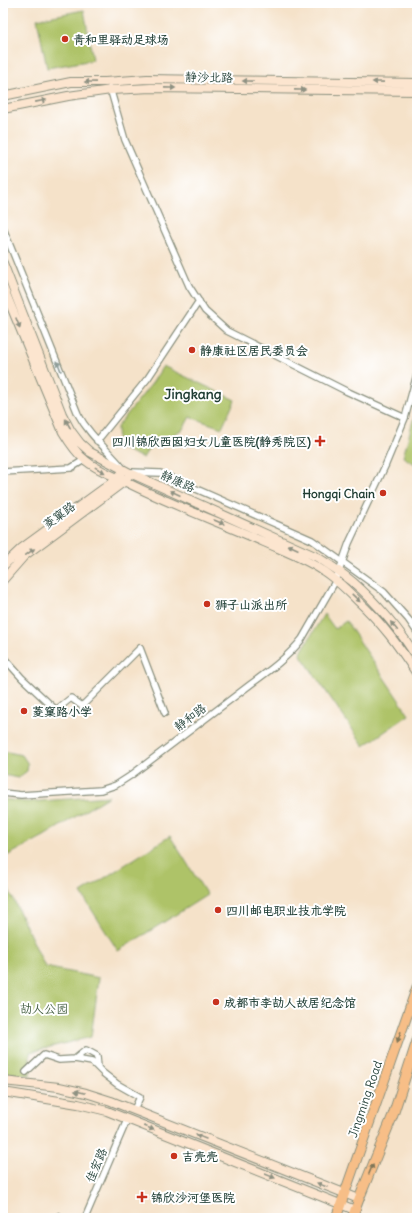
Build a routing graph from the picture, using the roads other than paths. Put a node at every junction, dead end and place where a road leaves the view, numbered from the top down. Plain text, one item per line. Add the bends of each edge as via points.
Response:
1 (108, 82) junction
2 (417, 83) edge
3 (111, 90) junction
4 (417, 91) edge
5 (3, 96) edge
6 (3, 109) edge
7 (3, 228) edge
8 (3, 263) edge
9 (3, 287) edge
10 (199, 301) junction
11 (417, 374) edge
12 (405, 418) junction
13 (97, 441) junction
14 (84, 460) junction
15 (128, 471) junction
16 (3, 472) edge
17 (121, 480) junction
18 (342, 562) junction
19 (4, 564) edge
20 (12, 570) junction
21 (339, 571) junction
22 (3, 580) edge
23 (336, 580) junction
24 (417, 632) edge
25 (3, 657) edge
26 (417, 658) edge
27 (417, 674) edge
28 (165, 713) dead end
29 (3, 793) edge
30 (417, 987) edge
31 (417, 1041) edge
32 (75, 1059) junction
33 (98, 1067) junction
34 (26, 1072) dead end
35 (3, 1081) edge
36 (3, 1092) edge
37 (134, 1110) junction
38 (127, 1120) junction
39 (344, 1194) junction
40 (359, 1199) junction
41 (341, 1204) junction
42 (353, 1214) edge
43 (84, 1218) edge
44 (336, 1218) edge

2 -> 1 street, 静沙北路 via 147,79
1 - 3 street
1 -> 5 street, 静沙北路 via 71,82
3 -> 4 street, 静沙北路 via 151,88
6 -> 3 street, 静沙北路
3 - 10 street via 125,140
13 -> 7 street via 78,414
15 -> 8 street, 静康路 via 90,452 72,431 62,414
9 -> 14 street, 静康路 via 63,432
10 - 12 street via 227,331 346,392
10 - 13 street via 148,378
11 - 12 street, 静和路
12 - 18 street, 静和路
13 - 15 street
14 - 16 street via 71,468
14 -> 17 street, 静康路
15 - 17 street, 菱窠路
15 - 18 street via 160,473 312,540
21 -> 15 street, 静康路 via 317,557
17 - 19 street, 菱窠路 via 22,548
20 -> 17 street, 菱窠路 via 24,556
17 -> 23 street, 静康路 via 306,560
18 - 21 street, 静和路
18 - 24 street via 384,592
19 - 20 street
20 - 22 street, 菱窠路
21 - 23 street, 静和路
26 -> 21 street, 静康路 via 383,613
23 -> 27 street, 静康路 via 385,629
23 - 29 street, 静和路 via 295,648 116,785 101,790 21,795
25 - 28 street via 56,710 71,698 82,706 140,648
30 -> 39 main road, Jingming Road
40 -> 31 main road via 393,1115
32 - 33 street via 92,1062
32 - 33 street via 86,1050 97,1056
32 - 34 street via 60,1060 44,1055
33 - 37 street via 117,1084 140,1097
37 -> 35 street via 86,1093 59,1087
36 - 38 street via 78,1104 107,1111
39 -> 37 street
38 -> 41 street
38 - 43 street, 佳宏路
39 - 40 street
39 - 41 main road, Jingming Road
40 - 42 main road
41 - 42 street
41 - 44 main road, Jingming Road

